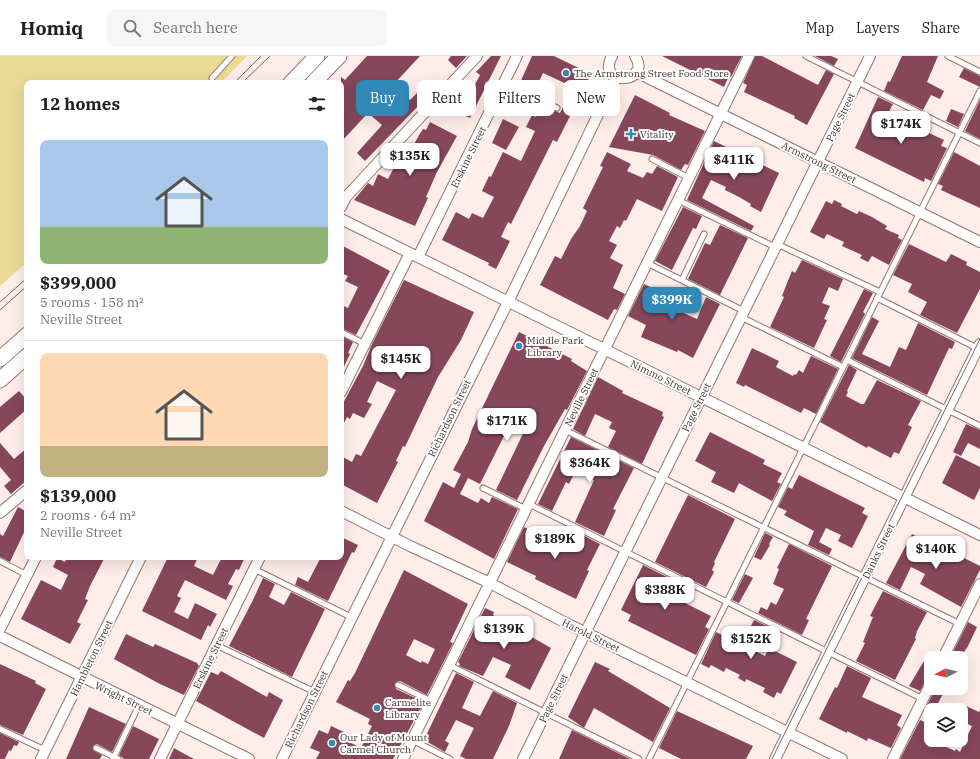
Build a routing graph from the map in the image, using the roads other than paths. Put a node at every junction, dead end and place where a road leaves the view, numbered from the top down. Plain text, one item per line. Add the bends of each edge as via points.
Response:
1 (232, 56) edge
2 (317, 56) edge
3 (339, 56) edge
4 (478, 56) edge
5 (518, 56) edge
6 (635, 56) edge
7 (749, 56) edge
8 (806, 56) edge
9 (870, 56) edge
10 (948, 56) edge
11 (608, 57) edge
12 (636, 72) junction
13 (980, 72) edge
14 (616, 77) junction
15 (212, 78) dead end
16 (294, 80) edge
17 (316, 80) edge
18 (505, 80) edge
19 (857, 82) junction
20 (980, 91) edge
21 (721, 113) junction
22 (486, 116) edge
23 (959, 133) junction
24 (980, 143) edge
25 (652, 159) dead end
26 (818, 162) junction
27 (689, 178) junction
28 (678, 200) junction
29 (344, 201) edge
30 (920, 212) junction
31 (344, 220) edge
32 (704, 234) dead end
33 (980, 242) edge
34 (776, 246) junction
35 (414, 255) junction
36 (647, 263) junction
37 (682, 280) junction
38 (880, 292) junction
39 (877, 298) junction
40 (508, 302) junction
41 (742, 314) junction
42 (344, 334) edge
43 (24, 338) edge
44 (365, 344) junction
45 (979, 347) edge
46 (605, 349) junction
47 (6, 354) edge
48 (24, 357) edge
49 (24, 360) edge
50 (847, 360) junction
51 (843, 367) junction
52 (0, 380) edge
53 (344, 382) edge
54 (702, 397) junction
55 (947, 409) junction
56 (980, 426) edge
57 (565, 430) junction
58 (803, 448) junction
59 (662, 477) junction
60 (483, 488) dead end
61 (24, 493) edge
62 (904, 498) junction
63 (527, 506) junction
64 (0, 513) edge
65 (344, 513) edge
66 (763, 527) junction
67 (980, 535) edge
68 (391, 537) junction
69 (625, 552) junction
70 (34, 560) edge
71 (140, 560) edge
72 (258, 560) edge
73 (0, 561) edge
74 (254, 569) junction
75 (27, 575) junction
76 (865, 577) junction
77 (490, 583) junction
78 (980, 584) edge
79 (726, 602) junction
80 (351, 617) junction
81 (960, 624) junction
82 (0, 629) edge
83 (585, 632) junction
84 (0, 636) edge
85 (216, 645) junction
86 (946, 651) edge
87 (828, 652) junction
88 (449, 665) junction
89 (82, 676) junction
90 (687, 681) junction
91 (398, 685) dead end
92 (315, 692) junction
93 (925, 695) edge
94 (923, 699) junction
95 (431, 701) junction
96 (139, 705) junction
97 (546, 713) junction
98 (178, 724) junction
99 (0, 729) edge
100 (788, 732) junction
101 (412, 740) junction
102 (96, 748) dead end
103 (43, 754) edge
104 (115, 758) edge
105 (160, 759) edge
106 (249, 759) edge
107 (272, 759) edge
108 (281, 759) edge
109 (402, 759) edge
110 (450, 759) edge
111 (523, 759) edge
112 (639, 759) edge
113 (649, 759) edge
114 (775, 759) edge
115 (842, 759) edge
116 (893, 759) edge

1 - 15 lane
2 - 16 main road
3 - 17 main road
4 - 29 street
5 - 18 street, Erskine Street
6 - 12 street via 638,62
7 - 21 street, Neville Street
8 - 19 lane
9 - 19 street, Page Street
10 - 13 lane
11 - 14 street via 611,71
12 - 14 street via 630,78
12 - 21 street, Armstrong Street
14 - 40 street, Richardson Street
19 - 23 lane
19 - 26 street, Page Street
20 - 23 lane
21 - 26 street, Armstrong Street
21 - 27 street, Neville Street
22 - 35 street, Erskine Street
23 - 24 lane
23 - 30 lane
25 - 27 lane
26 - 30 street, Armstrong Street
26 - 34 street, Page Street
27 - 28 street, Neville Street
28 - 34 lane
28 - 36 street, Neville Street
30 - 33 street, Armstrong Street
30 - 38 lane
31 - 35 street, Nimmo Street
32 - 37 lane
34 - 38 lane
34 - 41 street, Page Street
35 - 40 street, Nimmo Street
35 - 44 street, Erskine Street
36 - 37 lane
36 - 46 street, Neville Street
37 - 41 lane
38 - 39 lane
39 - 45 lane
39 - 50 lane
40 - 46 street, Nimmo Street
40 - 68 street, Richardson Street
41 - 51 lane
41 - 54 street, Page Street
42 - 44 lane
43 - 47 main road
44 - 53 street, Erskine Street
45 - 55 street, Danks Street
46 - 54 street, Nimmo Street
46 - 57 street, Neville Street
47 - 48 street
49 - 52 main road
50 - 51 lane
50 - 55 lane
51 - 58 lane
54 - 58 street, Nimmo Street
54 - 59 street, Page Street
55 - 56 lane
55 - 62 street, Danks Street
57 - 59 lane
57 - 63 street, Neville Street
58 - 62 street, Nimmo Street
58 - 66 lane
59 - 66 lane
59 - 69 street, Page Street
60 - 63 lane
61 - 64 street
62 - 67 street, Nimmo Street
62 - 76 street, Danks Street
63 - 69 lane
63 - 77 street, Neville Street
65 - 68 street, Harold Street
66 - 76 lane
66 - 79 lane
68 - 77 street, Harold Street
68 - 80 street, Richardson Street
69 - 79 lane
69 - 83 street, Page Street
70 - 75 street
71 - 89 street, Hambleton Street
72 - 74 street, Erskine Street
73 - 75 lane
74 - 80 lane
74 - 85 street, Erskine Street
75 - 82 street
76 - 81 lane
76 - 87 street, Danks Street
77 - 83 street, Harold Street
77 - 88 street, Neville Street
78 - 81 street
79 - 87 lane
79 - 90 lane
80 - 92 street, Richardson Street
81 - 86 street
83 - 90 street, Harold Street
83 - 97 street, Page Street
84 - 89 street, Wright Street
85 - 92 lane
85 - 98 street, Erskine Street
87 - 94 lane
87 - 100 street, Danks Street
88 - 95 street, Neville Street
88 - 97 lane
89 - 96 street, Wright Street
89 - 103 street, Hambleton Street
90 - 100 street, Harold Street
90 - 113 lane
91 - 95 lane
92 - 108 street, Richardson Street
93 - 94 street
94 - 116 street
95 - 101 street, Neville Street
96 - 98 street, Wright Street
96 - 104 lane
97 - 111 street, Page Street
97 - 112 lane
98 - 105 street, Erskine Street
98 - 106 street, Wright Street
99 - 103 lane
100 - 114 street, Danks Street
100 - 115 street, Harold Street
101 - 109 street, Neville Street
101 - 110 lane
102 - 104 lane
107 - 108 street

